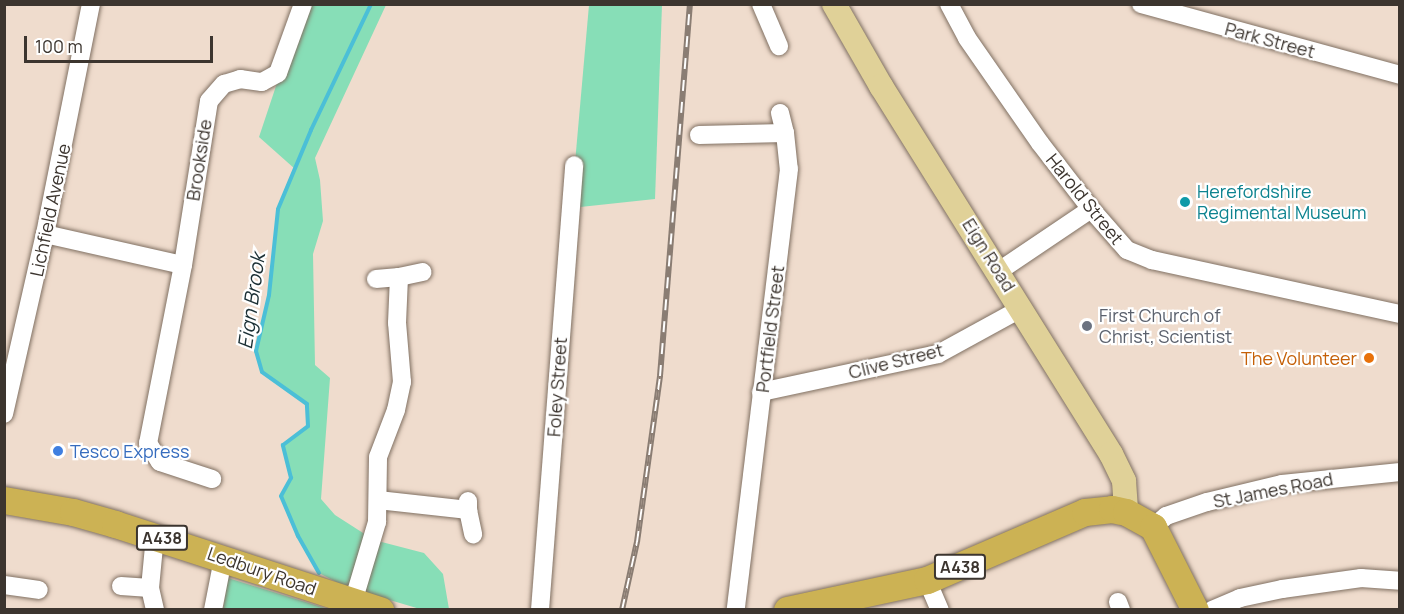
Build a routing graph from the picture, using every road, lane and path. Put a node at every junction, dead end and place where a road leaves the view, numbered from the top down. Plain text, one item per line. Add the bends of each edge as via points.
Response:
1 (92, 4) edge
2 (303, 4) edge
3 (761, 4) edge
4 (834, 4) edge
5 (948, 4) edge
6 (1141, 4) edge
7 (779, 46) dead end
8 (1400, 75) edge
9 (780, 113) dead end
10 (785, 133) junction
11 (699, 135) dead end
12 (574, 165) dead end
13 (1091, 209) junction
14 (45, 234) junction
15 (183, 265) junction
16 (999, 271) junction
17 (422, 272) dead end
18 (399, 277) junction
19 (376, 279) dead end
20 (1022, 308) junction
21 (1400, 314) edge
22 (761, 392) junction
23 (4, 414) edge
24 (1400, 472) edge
25 (212, 479) dead end
26 (4, 500) edge
27 (378, 500) junction
28 (1126, 512) junction
29 (1153, 527) junction
30 (473, 534) dead end
31 (155, 536) junction
32 (223, 559) junction
33 (927, 580) junction
34 (1400, 580) edge
35 (4, 585) edge
36 (122, 586) dead end
37 (150, 588) junction
38 (39, 590) dead end
39 (337, 596) junction
40 (155, 609) edge
41 (213, 609) edge
42 (380, 609) edge
43 (540, 609) edge
44 (736, 609) edge
45 (787, 609) edge
46 (940, 609) edge
47 (1196, 609) edge
48 (1212, 609) edge

1 - 14 street, Lichfield Avenue
2 - 15 street, Brookside via 278,74 262,82 240,79 224,84 208,101
3 - 7 street
4 - 16 main road, Eign Road via 881,86
5 - 13 street, Harold Street via 1040,144
6 - 8 street, Park Street
9 - 10 street, Portfield Street
10 - 11 street
10 - 22 street, Portfield Street via 789,169
12 - 43 street, Foley Street
13 - 16 street
13 - 21 street, Harold Street via 1121,244 1138,256
14 - 15 street
14 - 23 street, Lichfield Avenue
15 - 25 street, Brookside via 148,443 160,462
16 - 20 main road, Eign Road
17 - 18 street
18 - 19 street
18 - 27 street via 397,323 402,382 378,457
20 - 22 street, Clive Street via 938,354
20 - 28 main road, Eign Road via 1120,470
22 - 44 street, Portfield Street
24 - 29 street, St James Road via 1282,484 1197,505 1166,516
26 - 31 highway, Ledbury Road / A438 via 73,512
27 - 30 street via 468,506
27 - 39 street via 374,540
28 - 29 highway, A438
28 - 33 highway, A438 via 1084,512
29 - 47 highway
31 - 32 highway, Ledbury Road / A438
31 - 37 street
32 - 39 highway, Ledbury Road / A438
32 - 41 street
33 - 45 highway, A438
33 - 46 street
34 - 48 street via 1361,578 1282,589
35 - 38 street
36 - 37 street
37 - 40 street
39 - 42 highway, Ledbury Road / A438

